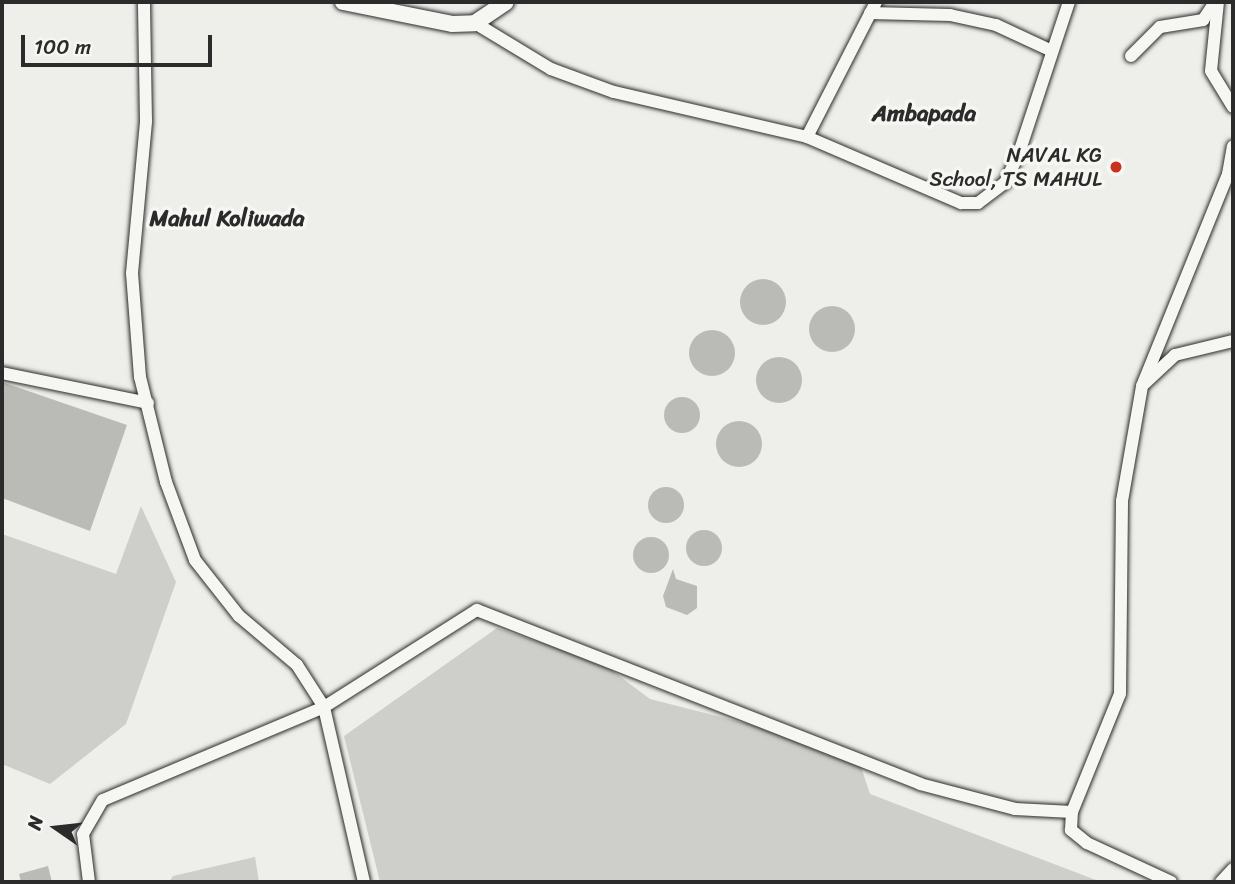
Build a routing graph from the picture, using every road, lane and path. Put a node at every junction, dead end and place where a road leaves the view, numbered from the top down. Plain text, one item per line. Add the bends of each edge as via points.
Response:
1 (144, 2) edge
2 (343, 2) edge
3 (506, 2) edge
4 (1069, 2) edge
5 (1217, 2) edge
6 (873, 8) edge
7 (475, 23) junction
8 (1052, 51) junction
9 (1131, 56) dead end
10 (1233, 107) edge
11 (807, 137) junction
12 (1233, 146) edge
13 (1233, 341) edge
14 (2, 373) edge
15 (1142, 386) junction
16 (148, 403) junction
17 (324, 707) junction
18 (1072, 812) junction
19 (1233, 869) edge
20 (89, 882) edge
21 (364, 882) edge
22 (1171, 882) edge
23 (1221, 882) edge

1 - 16 street via 146,121 132,273
2 - 7 street
3 - 7 street
4 - 8 street
5 - 9 street via 1203,20 1160,27
5 - 10 street via 1211,71
6 - 8 street via 950,15 996,25
6 - 11 street
7 - 11 street via 551,69 614,93
8 - 11 street via 1005,183 978,203 961,202
12 - 15 street via 1228,174
13 - 15 street via 1175,355
14 - 16 street
15 - 18 street via 1122,502 1119,694 1108,734
16 - 17 street via 166,482 195,560 239,616 297,665
17 - 18 street via 477,610 920,784 1015,809
17 - 20 street via 103,800 83,834
17 - 21 street
18 - 22 street via 1071,830 1087,843
19 - 23 street

